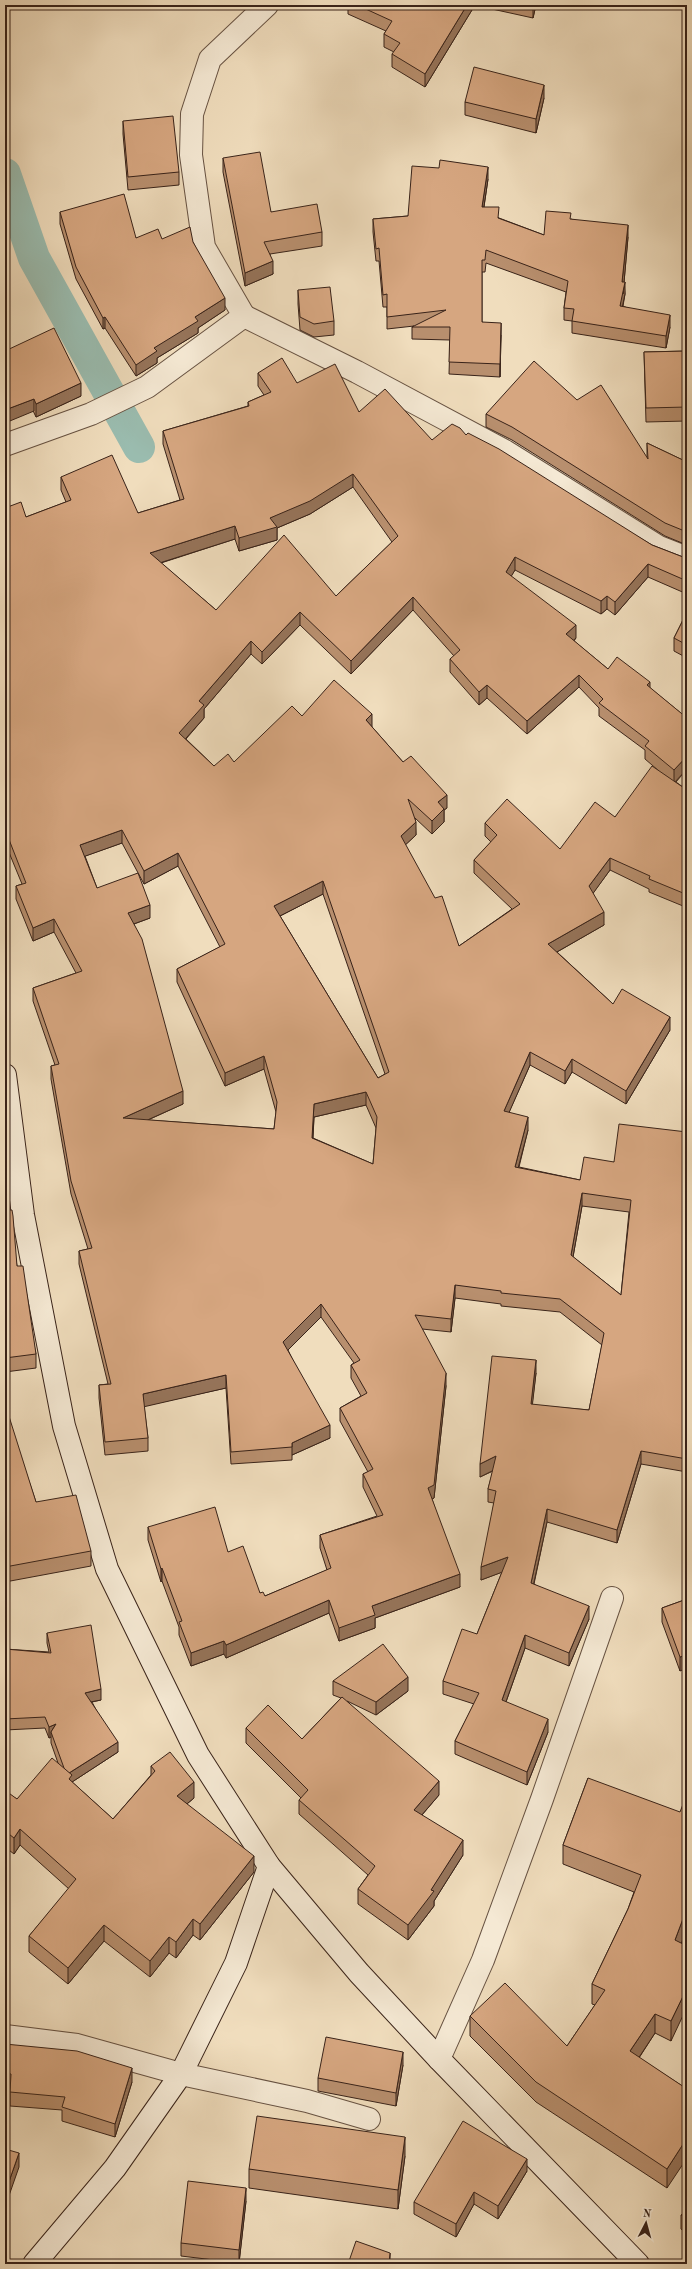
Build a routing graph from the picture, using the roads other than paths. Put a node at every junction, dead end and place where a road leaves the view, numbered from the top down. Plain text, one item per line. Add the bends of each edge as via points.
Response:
1 (267, 5) edge
2 (244, 316) junction
3 (5, 445) edge
4 (687, 558) edge
5 (5, 1075) edge
6 (612, 1598) dead end
7 (269, 1866) junction
8 (5, 2036) edge
9 (438, 2059) junction
10 (181, 2074) junction
11 (370, 2119) dead end
12 (34, 2264) edge
13 (638, 2264) edge

1 - 2 street via 210,59 192,114 191,155 204,247
2 - 3 street via 147,387 91,414
2 - 4 street via 357,372 505,451 659,547
5 - 7 street via 23,1215 64,1426 107,1570 198,1755
6 - 9 street via 483,1960
7 - 9 street via 359,1972
7 - 10 street via 236,1963
8 - 10 street via 78,2045
9 - 13 street
10 - 11 street via 307,2101
10 - 12 street via 115,2168

